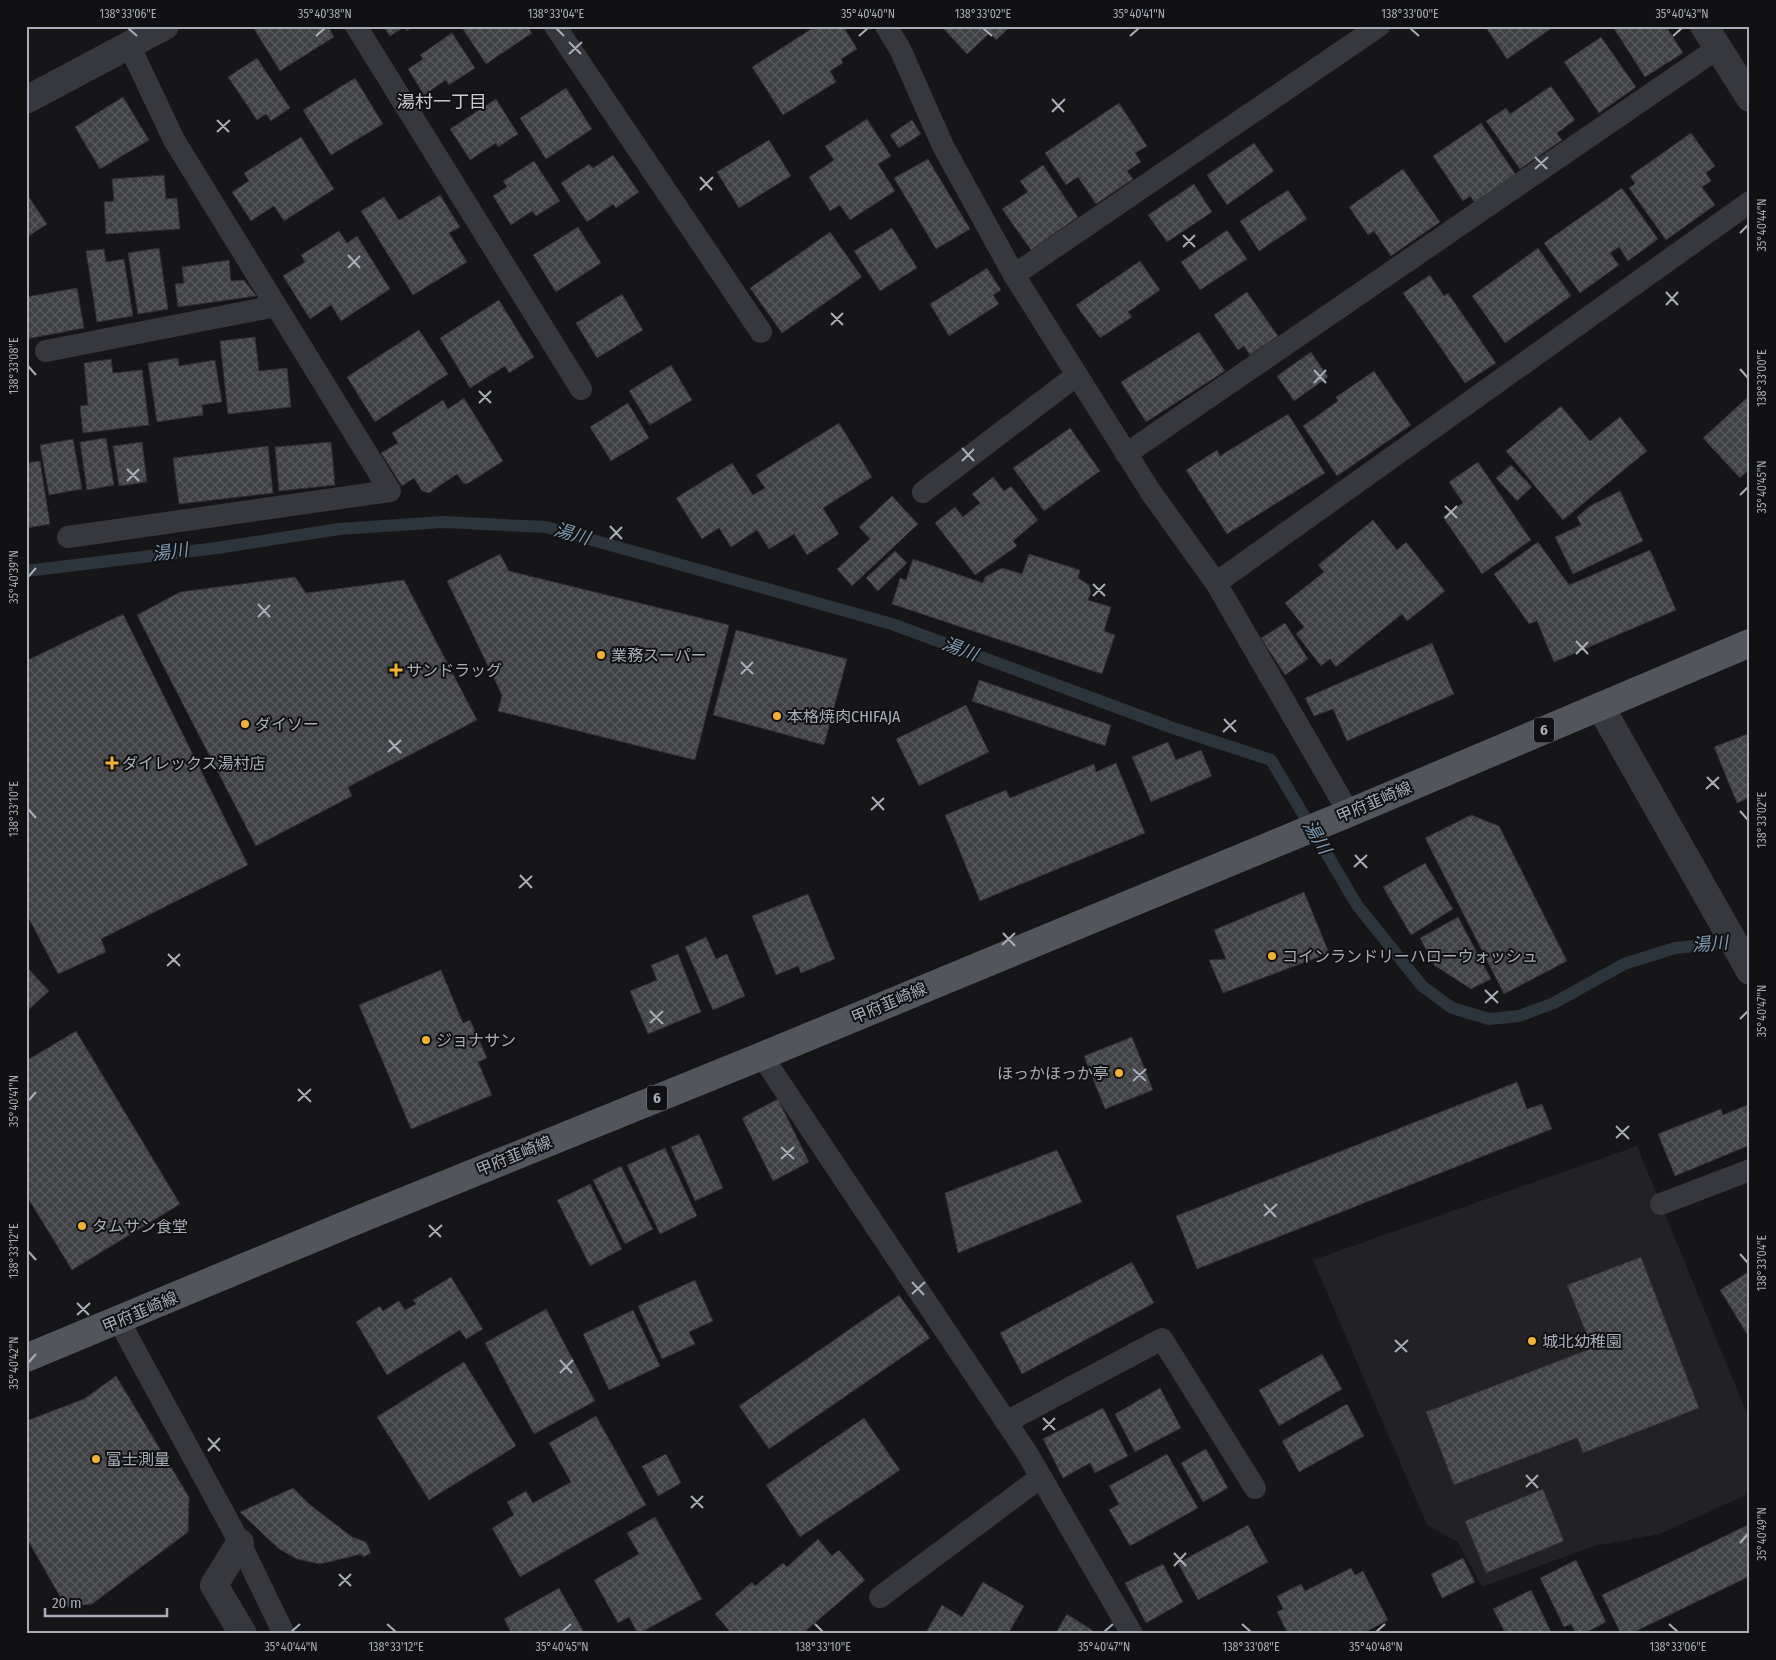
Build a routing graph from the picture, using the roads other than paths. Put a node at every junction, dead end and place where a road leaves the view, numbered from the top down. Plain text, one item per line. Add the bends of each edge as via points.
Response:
1 (165, 26) edge
2 (356, 26) edge
3 (555, 26) edge
4 (886, 26) edge
5 (1379, 26) edge
6 (1711, 37) edge
7 (129, 45) junction
8 (1750, 98) edge
9 (26, 100) edge
10 (1750, 202) edge
11 (1014, 275) junction
12 (276, 306) junction
13 (761, 332) dead end
14 (46, 351) dead end
15 (1077, 375) junction
16 (581, 389) dead end
17 (1126, 454) junction
18 (923, 492) dead end
19 (68, 537) dead end
20 (1216, 583) junction
21 (1750, 643) edge
22 (1600, 706) junction
23 (1344, 815) junction
24 (1749, 970) edge
25 (762, 1056) junction
26 (1750, 1170) edge
27 (1661, 1204) dead end
28 (119, 1321) junction
29 (26, 1358) edge
30 (1006, 1422) junction
31 (1041, 1477) junction
32 (1255, 1488) dead end
33 (240, 1543) junction
34 (880, 1596) dead end
35 (243, 1634) edge
36 (284, 1634) edge
37 (1132, 1634) edge

1 - 7 street
2 - 16 lane
3 - 13 lane
4 - 11 lane via 900,49 943,146
5 - 11 lane
6 - 8 street
6 - 17 lane
7 - 9 street
7 - 12 lane via 174,140
10 - 20 lane
11 - 15 lane
12 - 14 lane
12 - 19 lane via 390,491
15 - 17 lane
15 - 18 lane
17 - 20 lane
20 - 23 lane
21 - 22 main road, 甲府韮崎線 / 6
22 - 23 main road, 甲府韮崎線 / 6
22 - 24 street
23 - 25 main road, 甲府韮崎線 / 6
25 - 28 main road, 甲府韮崎線 / 6
25 - 30 lane
26 - 27 lane
28 - 29 main road, 甲府韮崎線 / 6
28 - 33 lane
30 - 31 lane
30 - 32 lane via 1162,1339
31 - 34 lane
31 - 37 lane
33 - 35 street via 214,1585
33 - 36 lane

